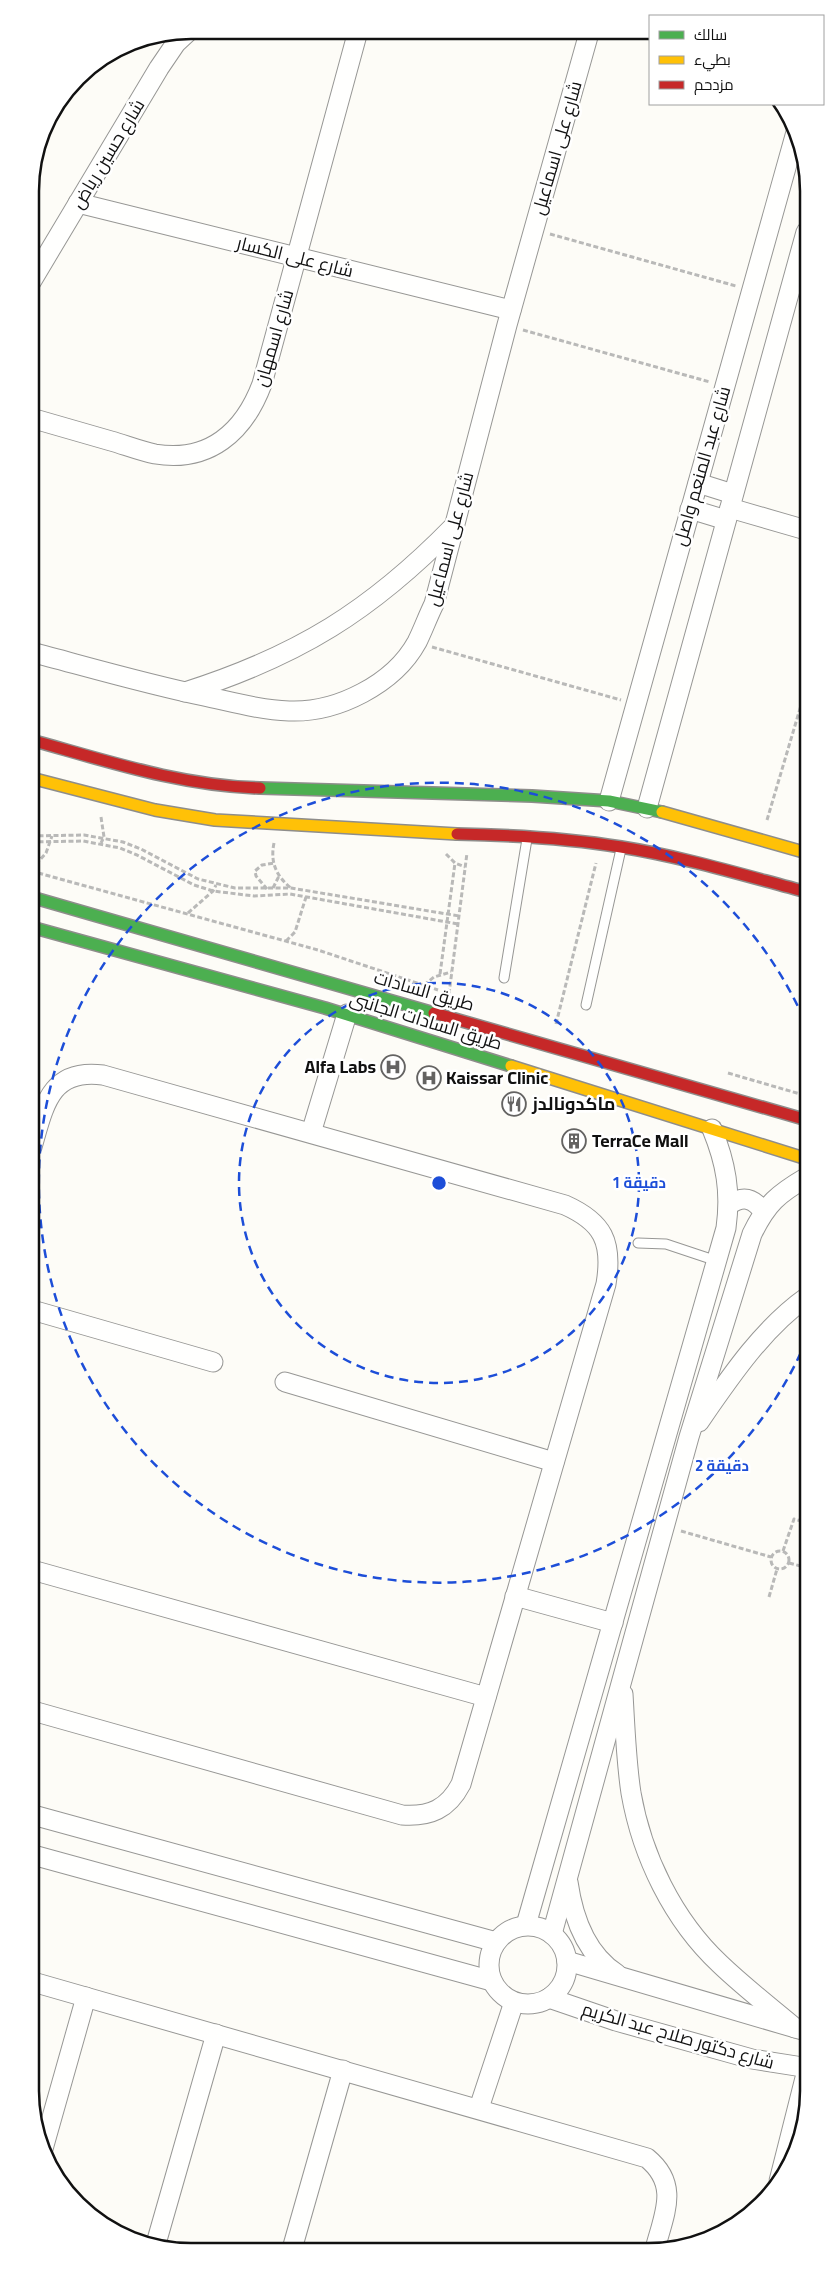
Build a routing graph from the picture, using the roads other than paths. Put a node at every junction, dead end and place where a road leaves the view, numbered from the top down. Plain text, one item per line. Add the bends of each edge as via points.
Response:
1 (180, 39) edge
2 (356, 39) edge
3 (587, 39) edge
4 (793, 144) edge
5 (78, 203) junction
6 (800, 254) edge
7 (297, 257) junction
8 (39, 267) edge
9 (509, 318) junction
10 (39, 420) edge
11 (698, 484) junction
12 (730, 507) junction
13 (690, 509) junction
14 (454, 525) junction
15 (800, 528) edge
16 (39, 654) edge
17 (184, 692) junction
18 (39, 742) edge
19 (39, 780) edge
20 (433, 793) junction
21 (609, 801) junction
22 (647, 808) junction
23 (402, 832) junction
24 (528, 836) junction
25 (621, 847) junction
26 (800, 853) edge
27 (800, 888) edge
28 (39, 899) edge
29 (39, 929) edge
30 (195, 942) junction
31 (155, 961) junction
32 (504, 978) dead end
33 (586, 1005) dead end
34 (346, 1014) junction
35 (536, 1042) junction
36 (584, 1089) junction
37 (800, 1118) edge
38 (39, 1125) edge
39 (712, 1129) junction
40 (311, 1133) junction
41 (800, 1157) edge
42 (800, 1181) edge
43 (729, 1205) junction
44 (763, 1211) junction
45 (638, 1243) dead end
46 (717, 1260) junction
47 (800, 1304) edge
48 (39, 1312) edge
49 (213, 1362) dead end
50 (285, 1382) dead end
51 (689, 1437) junction
52 (554, 1462) junction
53 (629, 1566) junction
54 (652, 1571) junction
55 (39, 1572) edge
56 (515, 1596) junction
57 (612, 1623) junction
58 (622, 1680) junction
59 (486, 1698) junction
60 (39, 1713) edge
61 (39, 1817) edge
62 (39, 1857) edge
63 (567, 1876) junction
64 (526, 1925) junction
65 (552, 1934) junction
66 (496, 1942) junction
67 (567, 1961) junction
68 (626, 1980) junction
69 (492, 1982) junction
70 (39, 1984) edge
71 (86, 1997) junction
72 (549, 1998) junction
73 (514, 2002) junction
74 (800, 2028) edge
75 (800, 2029) edge
76 (216, 2034) junction
77 (800, 2065) edge
78 (343, 2070) junction
79 (800, 2098) edge
80 (479, 2108) junction
81 (46, 2137) edge
82 (785, 2157) edge
83 (156, 2239) edge
84 (294, 2243) edge
85 (656, 2243) edge

1 - 5 street, شارع حسين رياض
2 - 7 street, شارع اسمهان
3 - 9 street, شارع على اسماعيل
4 - 11 street, شارع عبد المنعم واصل
5 - 7 street, شارع على الكسار
5 - 8 street, شارع حسين رياض
6 - 12 street, شارع عبد المنعم واصل
7 - 9 street, شارع على الكسار
7 - 10 street, شارع اسمهان via 254,406 222,441 201,451 155,454
9 - 14 street, شارع على اسماعيل
11 - 12 street
11 - 13 street, شارع عبد المنعم واصل
12 - 13 street
12 - 15 street
12 - 22 street, شارع عبد المنعم واصل
13 - 21 street, شارع عبد المنعم واصل
14 - 17 street via 388,588 343,621 270,661
14 - 17 street, شارع على اسماعيل via 434,604 416,643 398,666 375,686 349,700 291,712 261,709
16 - 17 street, شارع على اسماعيل
18 - 20 main road via 152,774 226,787
19 - 23 main road via 156,810 215,820
20 - 21 main road
20 - 23 main road
21 - 22 main road
22 - 26 main road via 762,840 790,853
23 - 24 main road
24 - 25 main road
24 - 32 lane
25 - 27 main road via 792,883
25 - 33 lane
28 - 30 main road, طريق السادات
29 - 31 main road, طريق السادات الجانبى
30 - 31 main road
30 - 35 main road, طريق السادات
31 - 34 main road, طريق السادات الجانبى
34 - 36 main road, طريق السادات الجانبى
34 - 40 street
35 - 36 main road
35 - 37 main road, طريق السادات
36 - 39 main road, طريق السادات الجانبى
38 - 40 street via 48,1097 58,1085 71,1076 87,1073
39 - 41 main road, طريق السادات الجانبى
39 - 43 street via 728,1178
40 - 52 street via 564,1205 583,1213 598,1226 607,1244 610,1264
42 - 44 street via 783,1191
43 - 44 street via 738,1199 748,1198 757,1202
43 - 46 street
44 - 51 street via 752,1234
45 - 46 lane via 666,1244
46 - 53 street
47 - 51 street via 774,1326 745,1359
48 - 49 street
50 - 52 street
51 - 54 street
52 - 56 street
53 - 54 street
53 - 57 street
54 - 58 street
55 - 59 street
56 - 57 street
56 - 59 street
57 - 64 street
58 - 63 street
58 - 74 street via 631,1793 653,1868 671,1902 719,1964
59 - 60 street via 461,1784 454,1797 437,1810 416,1816
61 - 66 street
62 - 69 street
63 - 65 street
63 - 68 street via 578,1924 590,1946 605,1966
64 - 65 street via 540,1927
64 - 66 street via 512,1928
65 - 67 street via 563,1946
66 - 69 street via 488,1965
67 - 68 street
67 - 72 street via 563,1982
68 - 75 street
69 - 73 street via 501,1994
70 - 71 street
71 - 76 street
71 - 81 street
72 - 73 street via 532,2004
72 - 77 street, شارع دكتور صلاح عبد الكريم via 616,2021 752,2059
73 - 80 street
76 - 78 street
76 - 83 street
78 - 80 street
78 - 84 street
79 - 82 street
80 - 85 street via 647,2158 661,2172 668,2192

